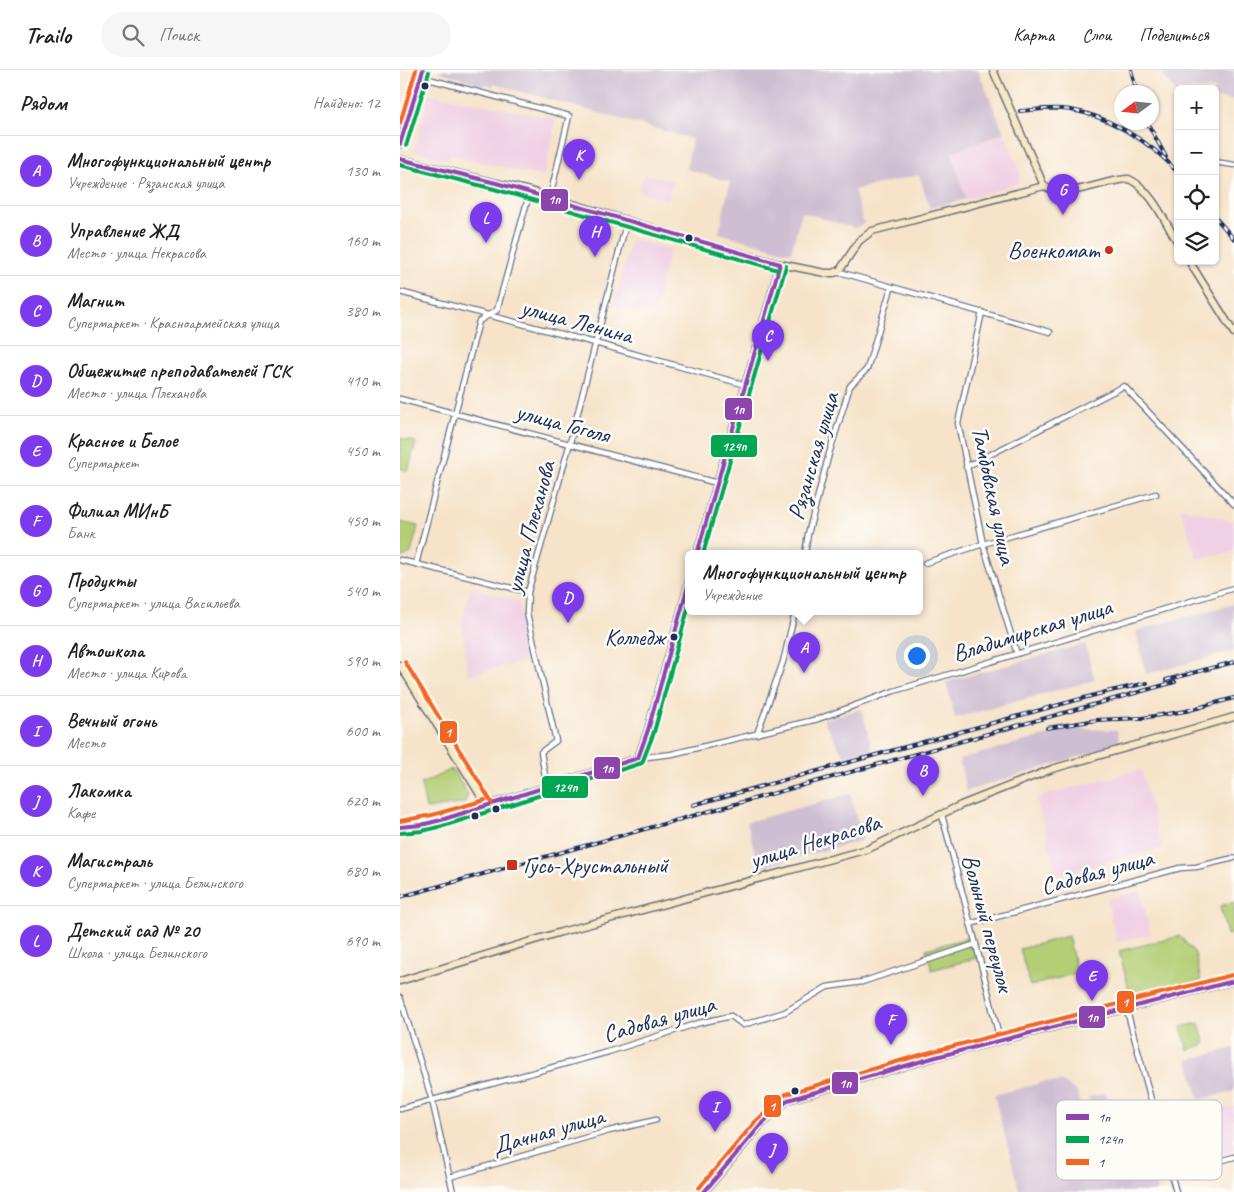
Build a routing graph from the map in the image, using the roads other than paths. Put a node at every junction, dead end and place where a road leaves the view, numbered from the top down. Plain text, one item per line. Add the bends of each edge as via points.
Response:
1 (424, 70) edge
2 (993, 70) edge
3 (421, 77) junction
4 (400, 144) edge
5 (400, 159) edge
6 (1219, 163) edge
7 (1234, 165) edge
8 (1044, 186) junction
9 (530, 192) junction
10 (550, 197) junction
11 (627, 220) junction
12 (1174, 237) edge
13 (780, 264) junction
14 (1192, 265) edge
15 (834, 273) junction
16 (891, 288) junction
17 (400, 292) edge
18 (982, 312) junction
19 (487, 316) junction
20 (1050, 332) dead end
21 (1234, 333) edge
22 (595, 343) junction
23 (746, 385) junction
24 (400, 400) edge
25 (454, 413) junction
26 (570, 443) junction
27 (966, 467) junction
28 (717, 482) junction
29 (1156, 494) dead end
30 (1234, 504) edge
31 (984, 544) junction
32 (698, 550) edge
33 (806, 550) edge
34 (400, 560) edge
35 (925, 563) dead end
36 (416, 564) junction
37 (1234, 588) edge
38 (528, 592) junction
39 (685, 596) edge
40 (794, 615) edge
41 (1017, 654) junction
42 (400, 665) edge
43 (1234, 717) edge
44 (756, 734) junction
45 (638, 758) junction
46 (547, 788) junction
47 (487, 806) junction
48 (942, 814) junction
49 (400, 827) edge
50 (1234, 858) edge
51 (970, 924) junction
52 (976, 944) junction
53 (400, 981) edge
54 (1234, 981) edge
55 (400, 997) edge
56 (1126, 1007) junction
57 (1000, 1041) junction
58 (432, 1100) junction
59 (1151, 1100) edge
60 (400, 1109) edge
61 (656, 1120) dead end
62 (450, 1177) junction
63 (1172, 1180) edge
64 (453, 1192) edge
65 (704, 1192) edge
66 (1176, 1192) edge

1 - 3 street
2 - 8 street
3 - 4 street
3 - 10 street via 569,116
5 - 9 street
6 - 7 street
8 - 12 street via 1064,192 1129,178 1145,191
8 - 15 street via 872,231 859,241 840,270
9 - 10 street
9 - 19 street via 497,310
10 - 11 street
11 - 13 street
11 - 22 street, улица Плеханова
13 - 15 street
13 - 23 street
14 - 21 street
15 - 16 street
16 - 18 street
16 - 33 street, Рязанская улица via 867,369 850,386 829,454
17 - 19 street, улица Ленина
18 - 20 street
18 - 27 street, Тамбовская улица via 958,423
19 - 22 street, улица Ленина
19 - 25 street via 478,321
22 - 23 street, улица Ленина
22 - 26 street, улица Плеханова
23 - 28 street
24 - 25 street, улица Гоголя
25 - 26 street, улица Гоголя
25 - 36 street
26 - 28 street, улица Гоголя
26 - 38 street, улица Плеханова
27 - 30 street via 1124,386
27 - 31 street, Тамбовская улица
28 - 32 street
29 - 31 street
31 - 35 street
31 - 41 street, Тамбовская улица
34 - 36 street
36 - 38 street
37 - 41 street, Владимирская улица
38 - 46 street, улица Плеханова via 526,613 556,742 541,752
39 - 45 street
40 - 44 street via 783,662
41 - 44 street, Владимирская улица via 894,691 818,719
42 - 47 street
43 - 48 street, улица Некрасова via 1052,769
44 - 45 street, Владимирская улица via 672,754
45 - 46 street
46 - 47 street
47 - 49 street via 421,825
48 - 51 street, Вольный переулок
48 - 53 street, улица Некрасова via 868,849 561,932
50 - 51 street, Садовая улица via 1153,875
51 - 52 street, Вольный переулок
52 - 57 street, Вольный переулок
52 - 58 street, Садовая улица via 862,982 827,987 785,1012 743,1025 731,1016 699,1023 608,1052
54 - 56 street
55 - 58 street
56 - 57 street
56 - 59 street
57 - 65 street via 788,1100 760,1126
58 - 60 street, Садовая улица
58 - 62 street
61 - 62 street, Дачная улица
62 - 64 street
63 - 66 street

